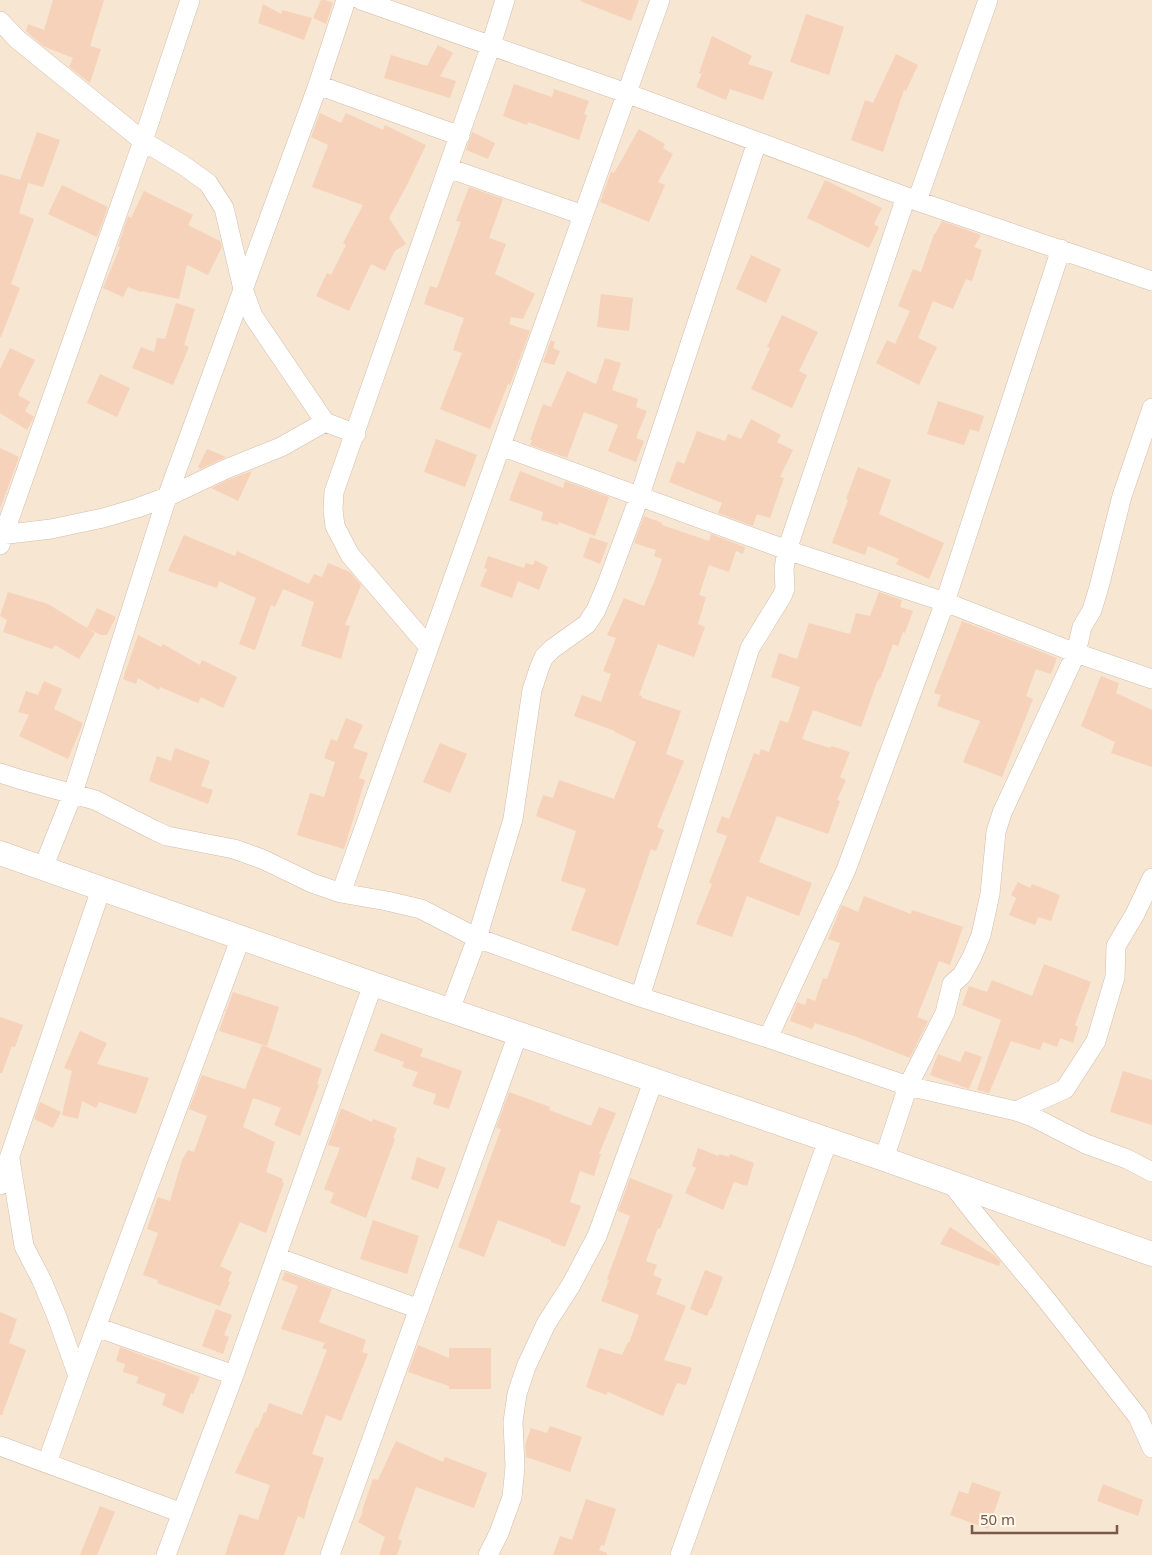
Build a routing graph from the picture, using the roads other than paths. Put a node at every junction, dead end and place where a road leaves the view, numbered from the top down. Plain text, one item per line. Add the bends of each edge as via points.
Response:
1 (190, 0) edge
2 (346, 0) edge
3 (361, 0) edge
4 (505, 0) edge
5 (660, 0) edge
6 (988, 0) edge
7 (0, 22) edge
8 (491, 45) junction
9 (318, 85) junction
10 (626, 93) junction
11 (460, 136) junction
12 (143, 142) junction
13 (757, 142) junction
14 (448, 168) junction
15 (911, 199) junction
16 (583, 215) junction
17 (1060, 249) junction
18 (1152, 281) edge
19 (243, 288) junction
20 (1152, 408) edge
21 (325, 422) junction
22 (356, 434) junction
23 (501, 446) junction
24 (640, 496) junction
25 (167, 497) junction
26 (1, 539) edge
27 (787, 550) junction
28 (945, 602) junction
29 (428, 646) junction
30 (1076, 653) junction
31 (1152, 680) edge
32 (0, 773) edge
33 (73, 793) junction
34 (0, 853) edge
35 (43, 868) junction
36 (1152, 878) edge
37 (101, 889) junction
38 (341, 893) junction
39 (241, 937) junction
40 (477, 938) junction
41 (373, 984) junction
42 (640, 997) junction
43 (450, 1010) junction
44 (518, 1034) junction
45 (768, 1038) junction
46 (654, 1079) junction
47 (908, 1086) junction
48 (1016, 1111) junction
49 (828, 1140) junction
50 (5, 1156) edge
51 (884, 1158) junction
52 (1152, 1172) edge
53 (952, 1183) junction
54 (0, 1185) edge
55 (1152, 1254) edge
56 (276, 1257) junction
57 (419, 1309) junction
58 (96, 1327) junction
59 (78, 1376) junction
60 (234, 1376) junction
61 (0, 1446) edge
62 (1152, 1448) edge
63 (48, 1463) junction
64 (182, 1513) junction
65 (166, 1555) edge
66 (330, 1555) edge
67 (488, 1555) edge
68 (680, 1555) edge

1 - 12 street
2 - 9 street
3 - 8 street
4 - 8 street
5 - 10 street
6 - 15 street
7 - 12 street
8 - 10 street
8 - 11 street
9 - 11 street
9 - 19 street
10 - 13 street
10 - 16 street
11 - 14 street
12 - 19 street via 208,183 224,208
12 - 26 street
13 - 15 street
13 - 24 street
14 - 16 street
14 - 22 street
15 - 17 street
15 - 27 street
16 - 23 street
17 - 18 street
17 - 28 street
19 - 21 street via 252,316
19 - 25 street
20 - 30 street via 1122,496 1099,587 1092,610 1082,627
21 - 22 street
21 - 25 street via 281,447
22 - 29 street via 334,492 335,526 350,556
23 - 24 street
23 - 29 street
24 - 27 street
24 - 40 street via 596,610 587,624 552,649 540,666 532,690 513,819
25 - 26 street via 103,518
25 - 33 street
27 - 28 street
27 - 42 street via 785,589 750,648
28 - 30 street
28 - 45 street via 846,870
29 - 38 street
30 - 31 street
30 - 47 street via 1002,813 996,832 990,894 981,935 972,958 952,984 945,1014
32 - 33 street
33 - 35 street
33 - 38 street via 96,800 167,836 234,849
34 - 35 street
35 - 37 street
36 - 48 street via 1116,946 1115,977 1096,1041 1065,1089
37 - 39 street
37 - 50 street
38 - 40 street via 421,909
39 - 41 street
39 - 58 street
40 - 42 street
40 - 43 street
41 - 43 street
41 - 56 street
42 - 45 street
43 - 44 street
44 - 46 street
44 - 57 street
45 - 47 street
46 - 49 street
46 - 67 street via 596,1236 546,1324 526,1367 513,1422 515,1466 512,1497
47 - 48 street
47 - 51 street
48 - 52 street
49 - 51 street
49 - 68 street
50 - 54 street
50 - 59 street via 24,1246 50,1299
51 - 53 street
53 - 55 street
53 - 62 street via 1138,1417
56 - 57 street
56 - 60 street
57 - 66 street
58 - 59 street
58 - 60 street
59 - 63 street
60 - 64 street
61 - 63 street
63 - 64 street
64 - 65 street

